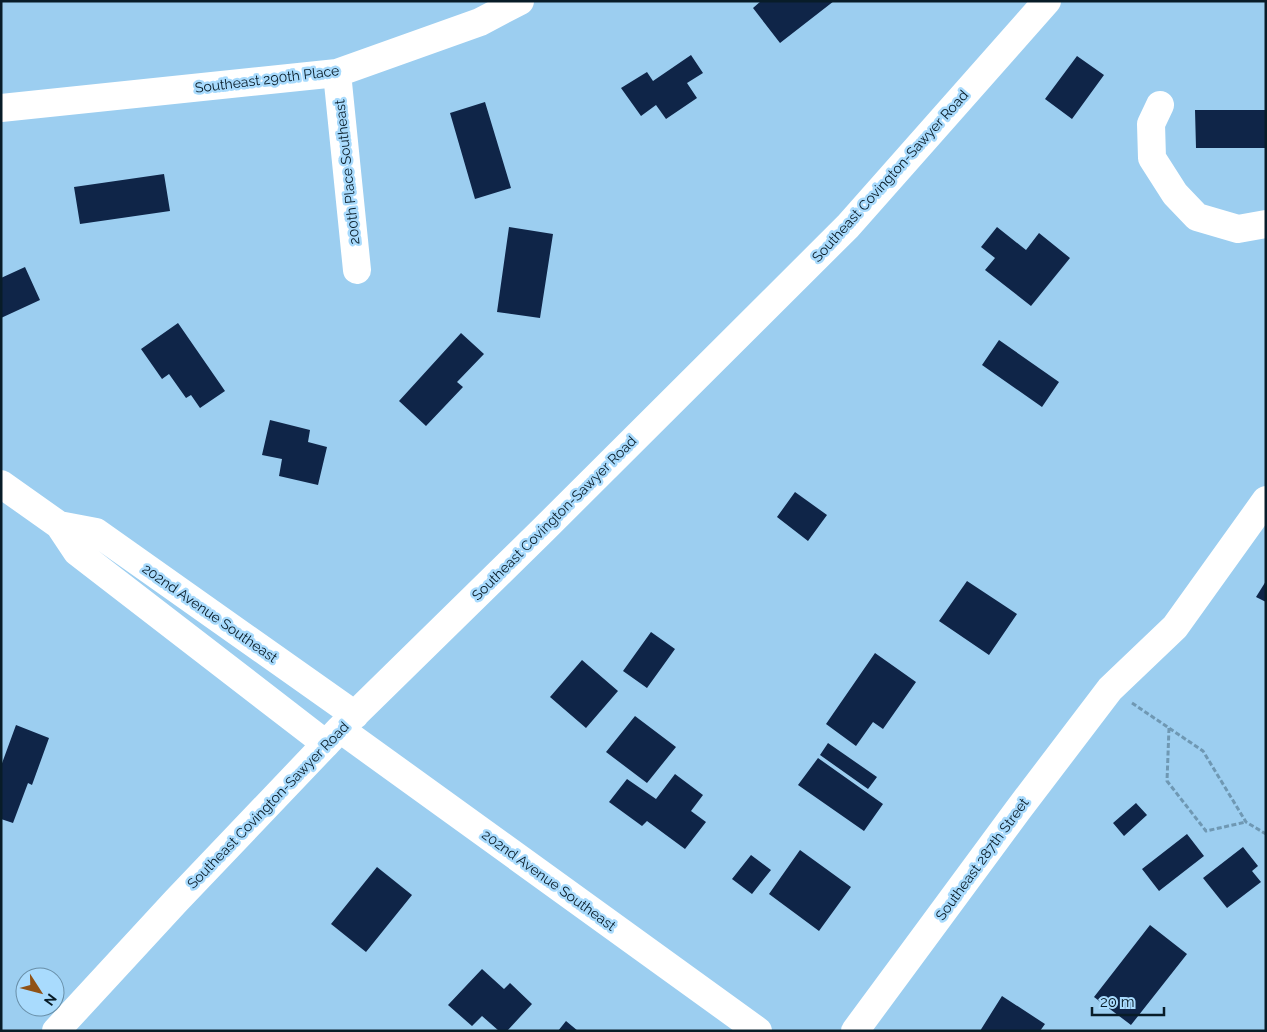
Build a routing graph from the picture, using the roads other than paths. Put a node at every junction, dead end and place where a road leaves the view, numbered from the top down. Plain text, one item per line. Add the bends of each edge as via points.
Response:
1 (520, 1) edge
2 (1047, 1) edge
3 (336, 73) junction
4 (1160, 105) dead end
5 (1, 108) edge
6 (1266, 224) edge
7 (357, 270) dead end
8 (1, 484) edge
9 (1266, 500) edge
10 (58, 525) junction
11 (340, 729) junction
12 (56, 1031) edge
13 (758, 1031) edge
14 (855, 1031) edge

1 - 3 street, Southeast 290th Place via 480,22
2 - 11 street, Southeast Covington-Sawyer Road via 848,226
3 - 5 street, Southeast 290th Place
3 - 7 street, 200th Place Southeast
4 - 6 street via 1151,124 1152,158 1175,194 1197,217 1238,229
8 - 10 street, 202nd Avenue Southeast
9 - 14 street, Southeast 287th Street via 1175,627 1110,689
10 - 11 street, 202nd Avenue Southeast via 77,552
10 - 11 street, 202nd Avenue Southeast via 96,532
11 - 12 street, Southeast Covington-Sawyer Road
11 - 13 street, 202nd Avenue Southeast

